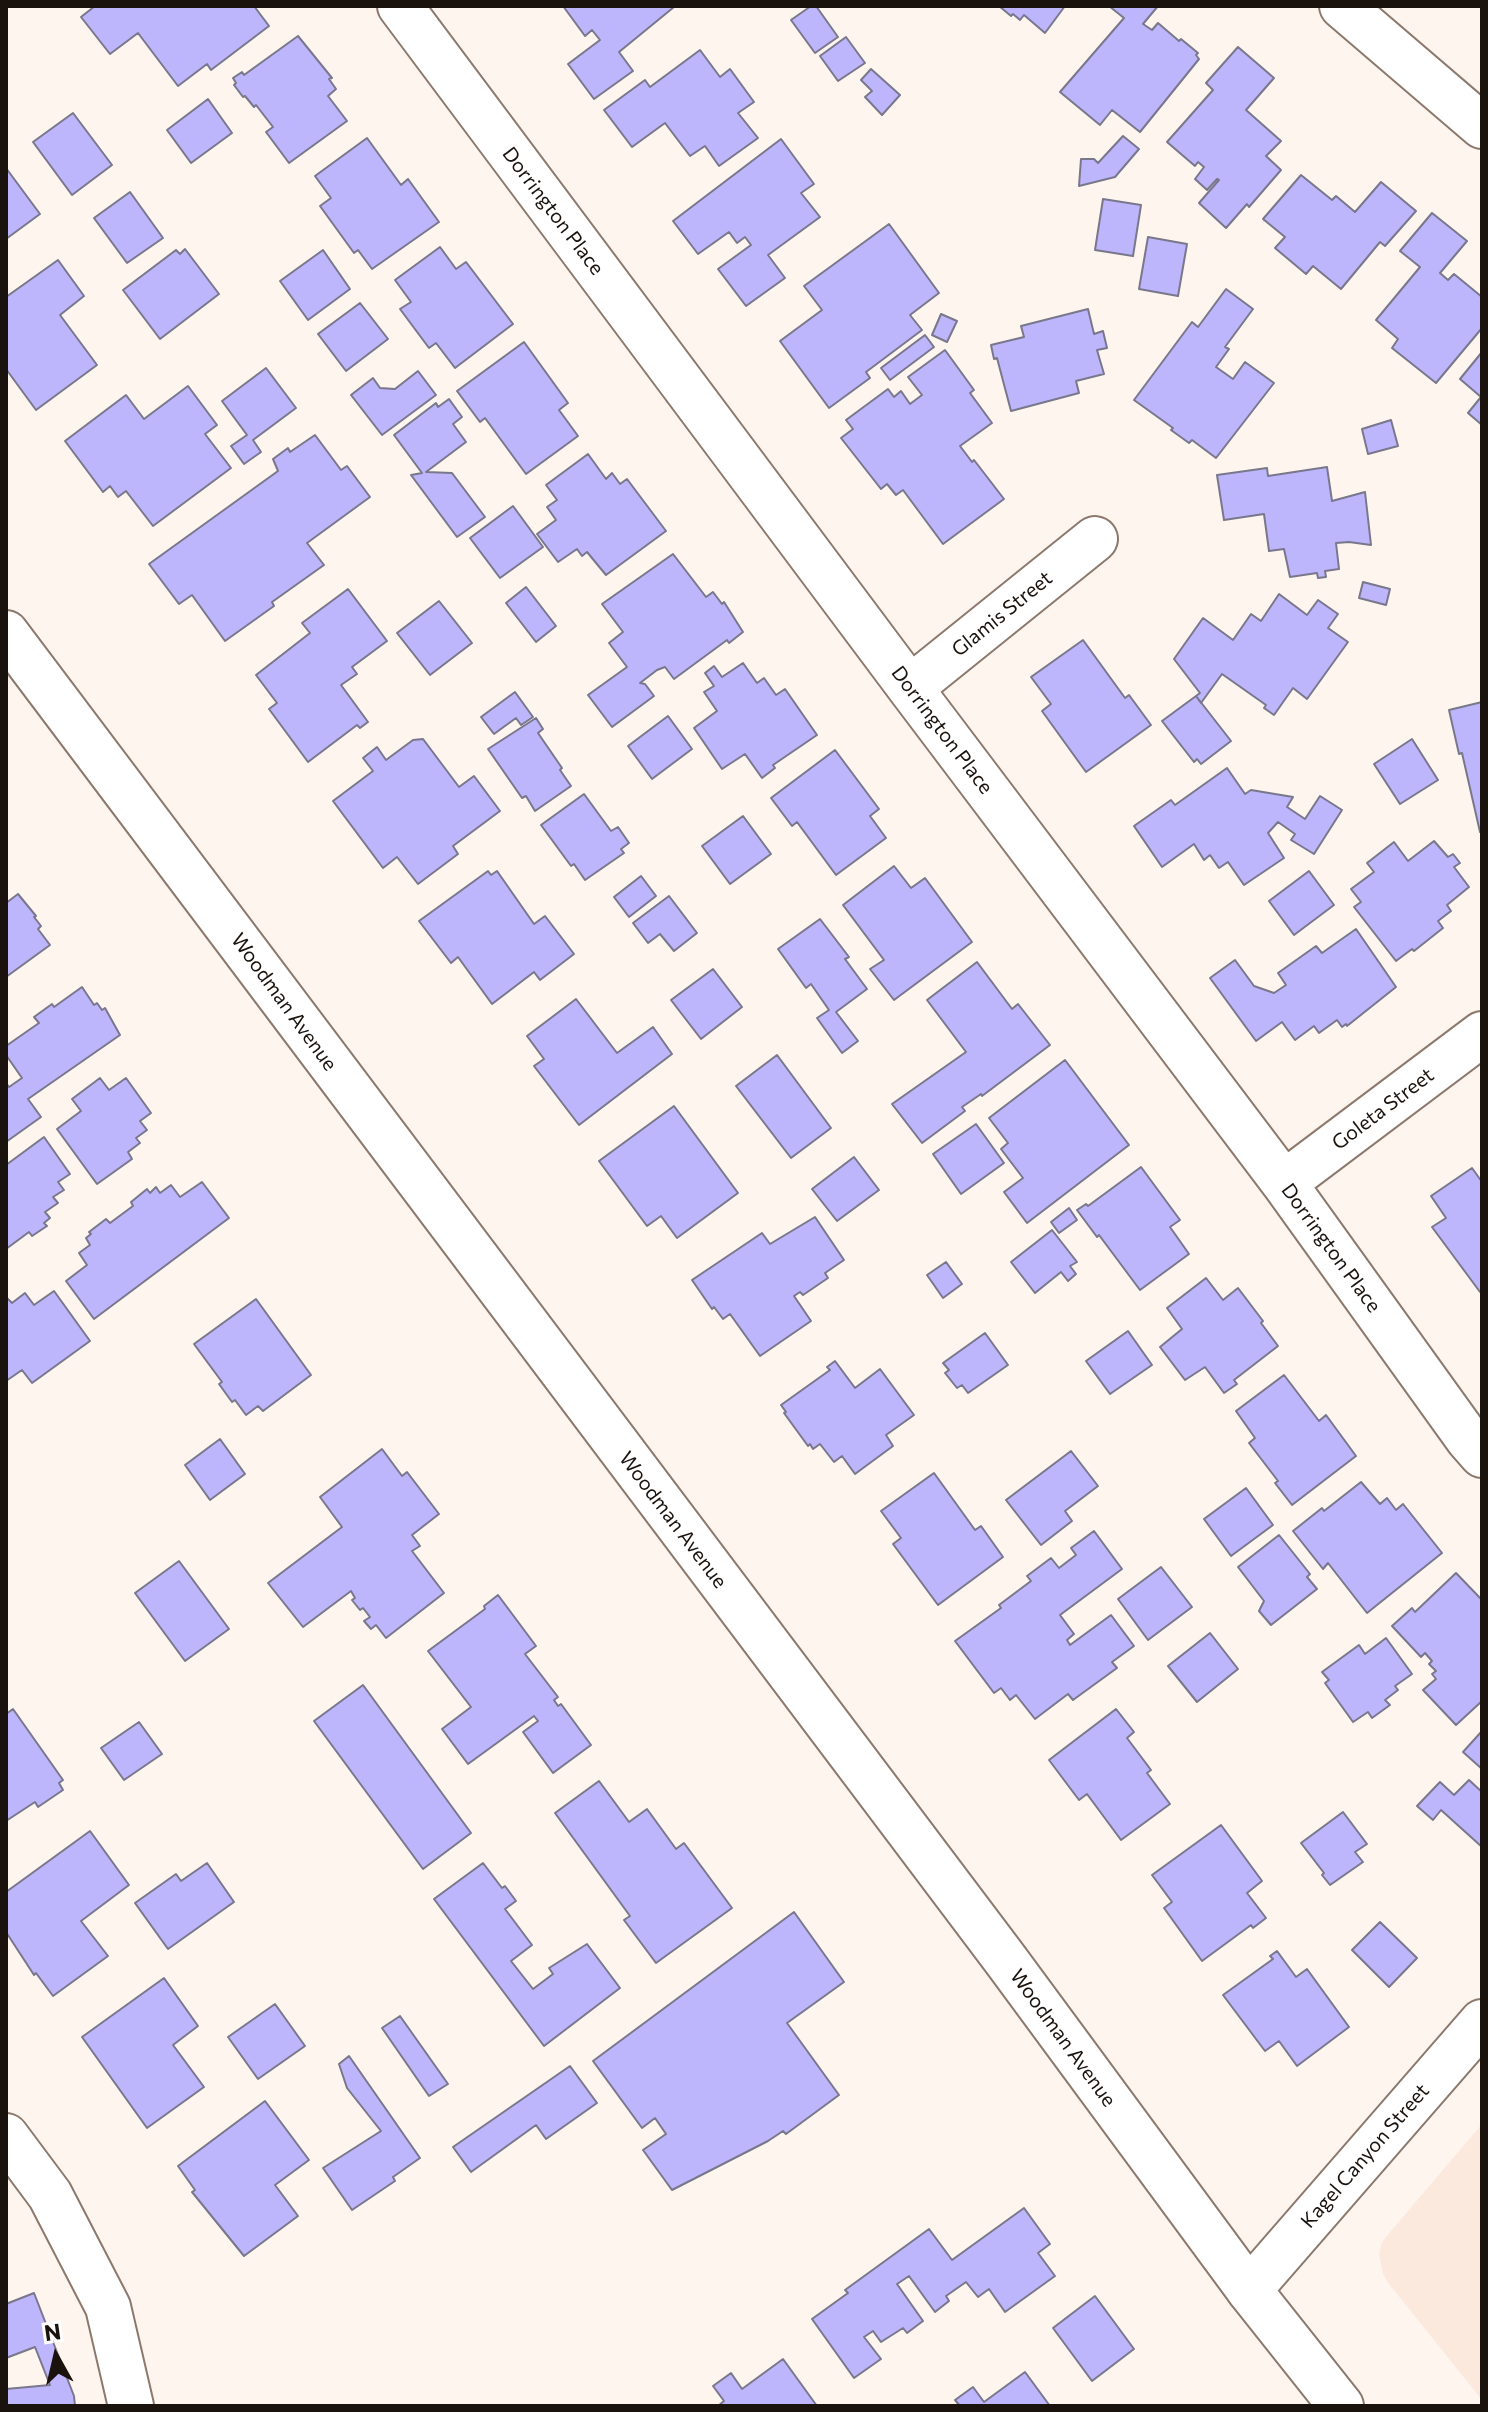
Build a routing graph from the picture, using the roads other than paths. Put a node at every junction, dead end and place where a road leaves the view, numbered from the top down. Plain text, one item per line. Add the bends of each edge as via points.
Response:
1 (400, 6) edge
2 (1342, 6) edge
3 (1482, 126) edge
4 (1095, 539) dead end
5 (6, 633) edge
6 (910, 688) junction
7 (1482, 1034) edge
8 (1284, 1183) junction
9 (1482, 1455) edge
10 (1482, 2022) edge
11 (6, 2136) edge
12 (1249, 2290) junction
13 (131, 2406) edge
14 (1341, 2406) edge

1 - 6 street, Dorrington Place
2 - 3 street
4 - 6 street, Glamis Street
5 - 12 street, Woodman Avenue via 996,1946
6 - 8 street, Dorrington Place
7 - 8 street, Goleta Street
8 - 9 street, Dorrington Place
10 - 12 street, Kagel Canyon Street
11 - 13 street via 50,2195 108,2307
12 - 14 street, Woodman Avenue

